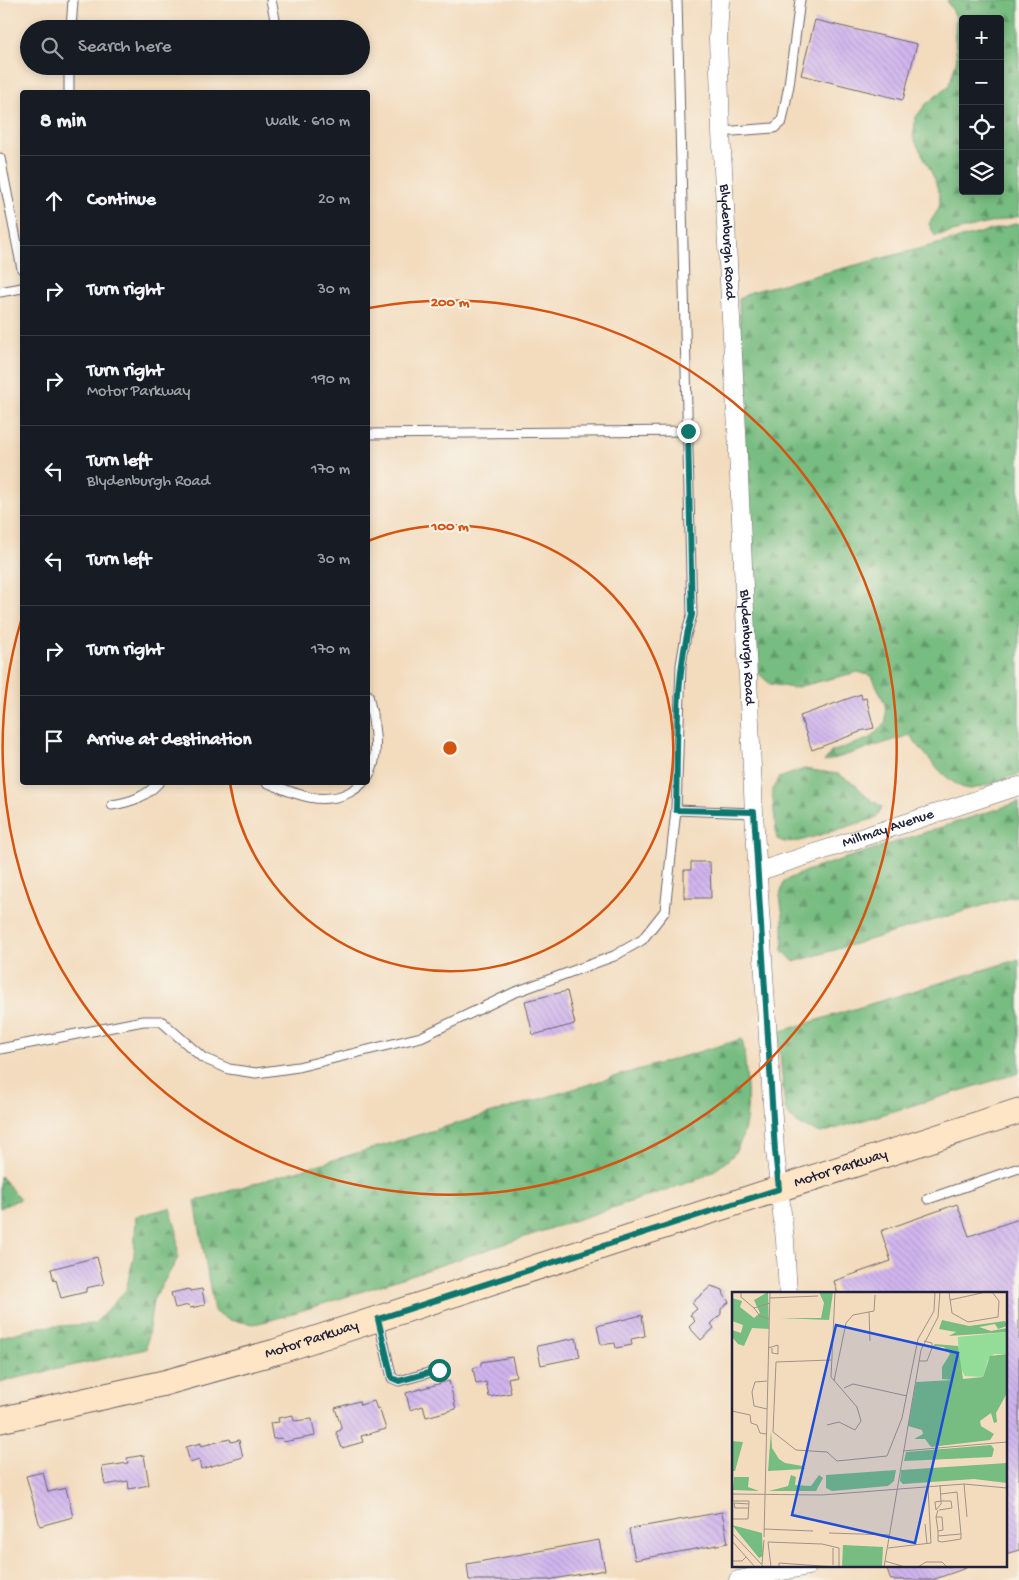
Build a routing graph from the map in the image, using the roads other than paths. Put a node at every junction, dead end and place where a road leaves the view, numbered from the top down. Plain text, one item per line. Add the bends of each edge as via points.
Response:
1 (73, 0) edge
2 (271, 0) edge
3 (677, 0) edge
4 (720, 0) edge
5 (800, 0) edge
6 (72, 20) edge
7 (276, 20) edge
8 (69, 75) edge
9 (69, 90) edge
10 (721, 132) junction
11 (0, 158) edge
12 (20, 259) edge
13 (20, 288) edge
14 (0, 292) edge
15 (688, 431) junction
16 (370, 434) edge
17 (370, 704) edge
18 (370, 773) edge
19 (157, 785) edge
20 (274, 785) edge
21 (361, 785) edge
22 (1019, 786) edge
23 (112, 805) dead end
24 (676, 810) junction
25 (754, 812) junction
26 (757, 872) junction
27 (0, 1049) edge
28 (1019, 1111) edge
29 (1019, 1168) edge
30 (779, 1189) junction
31 (928, 1199) dead end
32 (788, 1292) edge
33 (378, 1319) junction
34 (439, 1370) dead end
35 (0, 1420) edge
36 (798, 1568) edge
37 (738, 1580) edge

1 - 6 lane
2 - 7 lane
3 - 15 lane
4 - 10 street, Blydenburgh Road
5 - 10 lane via 790,85 782,121 774,128
8 - 9 lane
10 - 25 street, Blydenburgh Road
11 - 12 lane
13 - 14 lane
15 - 16 lane
15 - 24 lane via 692,615 681,665
17 - 18 lane via 375,747
19 - 23 lane via 134,801
20 - 21 lane via 303,796 323,799 343,796
22 - 26 street, Millmay Avenue
24 - 25 lane
24 - 27 lane via 666,911 642,940 614,956 513,993 421,1037 298,1068 256,1073 229,1069 202,1058 161,1022 143,1022
25 - 26 street, Blydenburgh Road
26 - 30 street, Blydenburgh Road
28 - 30 main road, Motor Parkway
29 - 31 lane
30 - 32 street, Blydenburgh Road
30 - 33 main road, Motor Parkway
33 - 34 lane via 392,1378 399,1381
33 - 35 main road, Motor Parkway via 201,1374
36 - 37 street

